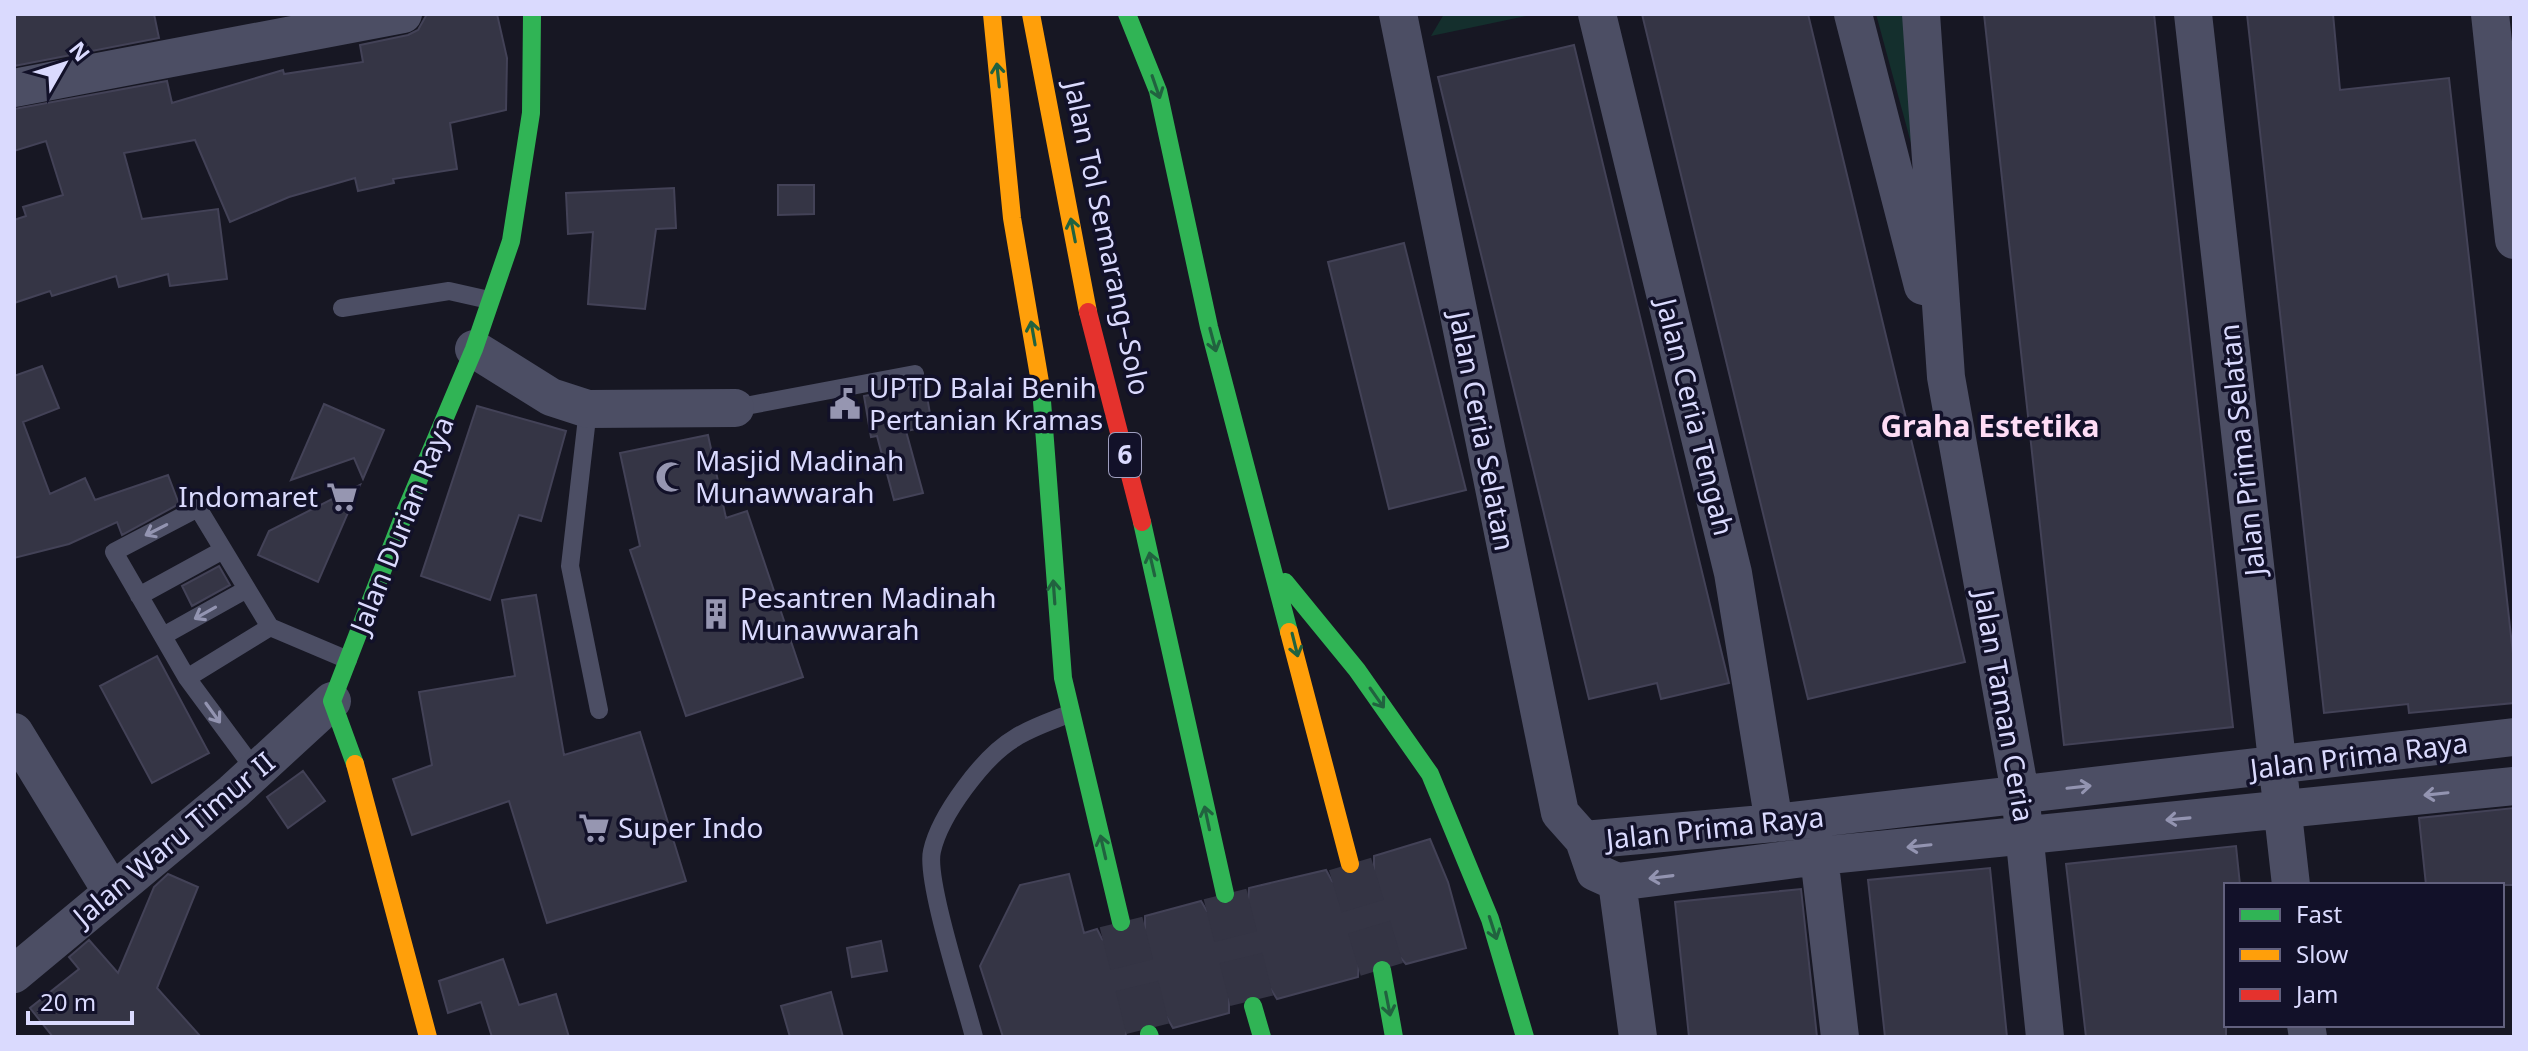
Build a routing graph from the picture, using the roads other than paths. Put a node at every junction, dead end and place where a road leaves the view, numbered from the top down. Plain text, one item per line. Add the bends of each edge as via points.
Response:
1 (403, 14) edge
2 (532, 14) edge
3 (992, 14) edge
4 (1031, 14) edge
5 (1127, 14) edge
6 (1398, 14) edge
7 (1597, 14) edge
8 (1853, 14) edge
9 (1921, 14) edge
10 (2193, 14) edge
11 (2490, 14) edge
12 (319, 23) edge
13 (14, 88) edge
14 (2514, 240) edge
15 (489, 300) junction
16 (342, 308) dead end
17 (474, 349) junction
18 (915, 374) dead end
19 (1946, 377) junction
20 (735, 408) joint
21 (588, 409) junction
22 (223, 550) junction
23 (1276, 571) junction
24 (247, 589) junction
25 (139, 596) junction
26 (270, 627) junction
27 (163, 636) junction
28 (348, 660) junction
29 (187, 678) junction
30 (332, 701) junction
31 (599, 710) dead end
32 (1071, 713) junction
33 (14, 732) edge
34 (2514, 737) edge
35 (2278, 767) junction
36 (255, 770) junction
37 (2514, 786) edge
38 (2020, 793) junction
39 (2283, 809) junction
40 (1774, 823) junction
41 (2026, 835) junction
42 (1584, 840) junction
43 (1819, 856) junction
44 (1350, 864) tunnel mouth
45 (1617, 882) junction
46 (2291, 883) edge
47 (112, 892) junction
48 (1225, 894) tunnel mouth
49 (1121, 922) tunnel mouth
50 (1382, 970) tunnel mouth
51 (14, 974) edge
52 (1253, 1006) tunnel mouth
53 (428, 1037) edge
54 (974, 1037) edge
55 (1262, 1037) edge
56 (1394, 1037) edge
57 (1525, 1037) edge
58 (1638, 1037) edge
59 (1840, 1037) edge
60 (2045, 1037) edge

1 - 12 street
2 - 15 main road, Jalan Durian Raya via 531,113 511,241
32 -> 3 main road via 1056,623 1039,368 1012,218
48 -> 4 main road, Jalan Tol Semarang–Solo / 6 via 1161,601 1092,330
5 -> 23 main road via 1158,91 1209,327
6 - 42 street, Jalan Ceria Selatan via 1560,813
7 - 40 street, Jalan Ceria Tengah via 1733,573
8 - 19 street, Jalan Taman Ceria
9 - 19 street, Jalan Taman Ceria
10 - 35 street, Jalan Prima Selatan
11 - 14 street
12 - 13 street
15 - 16 lane via 449,291
15 - 17 main road, Jalan Durian Raya
17 - 21 street via 551,397
17 - 28 main road, Jalan Durian Raya
18 - 20 lane
19 - 38 street, Jalan Taman Ceria
20 - 21 street
21 - 31 lane via 570,566
22 - 24 lane
22 - 25 lane
22 -> 25 lane via 198,508 114,552
23 -> 44 main road
23 -> 57 main road via 1357,670 1430,774 1490,919
24 - 26 lane
24 -> 27 lane
25 - 27 lane
26 - 28 lane
26 - 29 lane
27 - 29 lane
28 - 30 main road, Jalan Durian Raya
29 -> 36 lane
30 - 36 street, Jalan Waru Timur II
30 - 53 main road via 364,788
49 -> 32 main road
32 - 54 lane via 1012,739 984,764 958,798 931,852 936,894
33 - 47 street
34 - 35 street, Jalan Prima Raya
38 -> 35 street, Jalan Prima Raya
35 - 39 street, Jalan Prima Selatan
36 - 47 street, Jalan Waru Timur II
37 -> 39 street, Jalan Prima Raya
38 - 40 street, Jalan Prima Raya
38 - 41 street, Jalan Taman Ceria
39 -> 41 street, Jalan Prima Raya
39 - 46 street, Jalan Prima Selatan
40 - 42 street, Jalan Prima Raya
41 -> 43 street, Jalan Prima Raya
41 - 60 street, Jalan Taman Ceria
42 - 45 street, Jalan Prima Raya via 1595,872
43 -> 45 street, Jalan Prima Raya
43 - 59 street
45 - 58 street
47 - 51 street, Jalan Waru Timur II
50 -> 56 main road
52 - 55 main road

